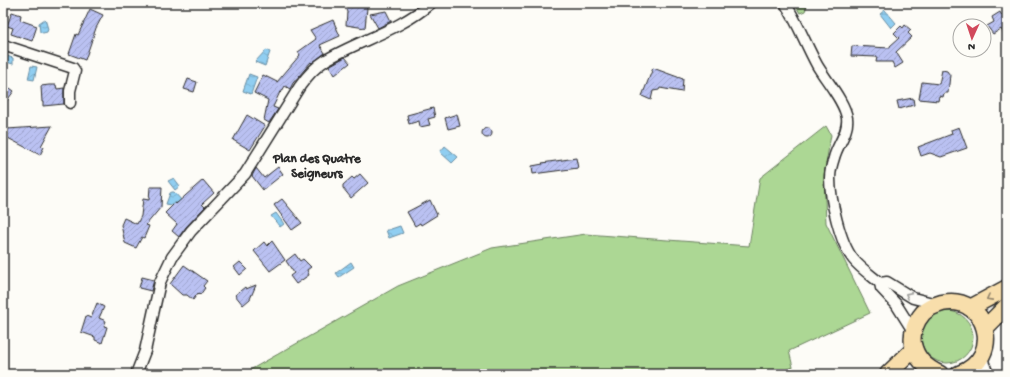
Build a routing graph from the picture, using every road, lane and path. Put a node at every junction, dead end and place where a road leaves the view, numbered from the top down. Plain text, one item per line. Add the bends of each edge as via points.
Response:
1 (431, 3) edge
2 (785, 3) edge
3 (3, 45) edge
4 (70, 103) dead end
5 (880, 284) junction
6 (1007, 288) edge
7 (938, 304) junction
8 (1007, 306) edge
9 (970, 308) junction
10 (985, 328) junction
11 (913, 332) junction
12 (914, 349) junction
13 (982, 356) junction
14 (136, 374) edge
15 (888, 374) edge
16 (939, 374) edge
17 (960, 374) edge
18 (988, 374) edge

1 - 14 street via 416,15 326,60 309,74 245,174 191,231 172,257 160,282
2 - 5 street via 816,64 835,91 845,112 845,131 835,155 830,177 832,195 843,243 853,260
3 - 4 street via 73,68 75,77 70,91
7 -> 5 street via 913,298 887,282
5 - 11 street
6 -> 9 main road
7 - 9 main road via 954,302
7 - 11 main road via 924,312
8 - 10 main road
9 - 10 main road
10 - 13 main road via 986,342
11 - 12 main road
12 - 15 main road
12 - 16 main road via 928,369
13 - 17 main road via 973,366
13 - 18 street

